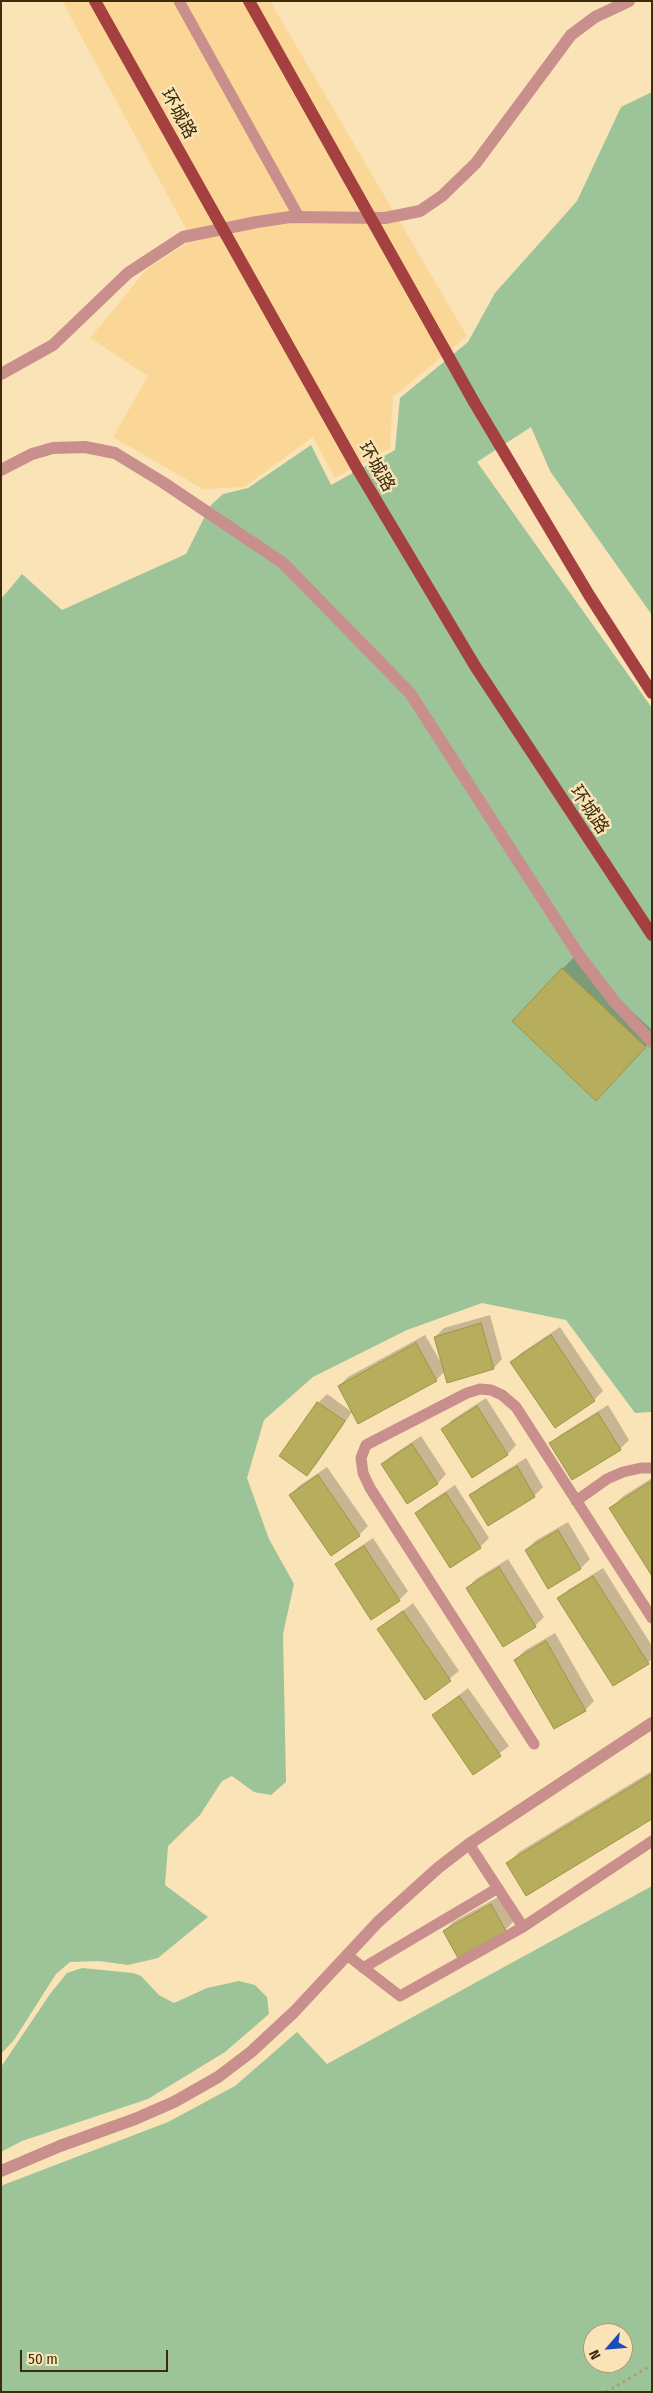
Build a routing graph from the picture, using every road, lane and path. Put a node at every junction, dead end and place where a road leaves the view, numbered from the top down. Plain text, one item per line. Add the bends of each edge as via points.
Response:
1 (95, 1) edge
2 (178, 1) edge
3 (249, 1) edge
4 (629, 1) edge
5 (299, 217) junction
6 (1, 374) edge
7 (1, 470) edge
8 (652, 693) edge
9 (652, 935) edge
10 (652, 1042) edge
11 (652, 1468) edge
12 (576, 1502) junction
13 (652, 1618) edge
14 (652, 1723) edge
15 (534, 1744) dead end
16 (652, 1841) edge
17 (470, 1844) junction
18 (498, 1888) junction
19 (523, 1927) junction
20 (346, 1956) junction
21 (362, 1968) junction
22 (1, 2171) edge
23 (652, 2364) edge
24 (606, 2392) edge

1 - 9 main road, 环城路, bridge via 358,470 475,666
2 - 5 lane
3 - 8 main road, bridge via 474,402
4 - 5 street via 594,17 571,35 476,162 442,196 420,211 385,218
5 - 6 street via 183,237 128,273 53,345
7 - 10 street via 32,454 53,448 85,447 115,453 283,563 410,693 578,954 614,1002
11 - 12 lane via 623,1472 607,1479
12 - 13 lane
12 - 15 lane via 516,1407 491,1390 467,1393 376,1439 362,1452 363,1473 370,1488
14 - 17 street
16 - 19 lane
17 - 18 lane
17 - 20 street via 412,1889
18 - 19 lane
18 - 21 lane
19 - 21 lane via 400,1996
20 - 21 lane
20 - 22 street via 294,2012 218,2077 142,2116
23 - 24 path

